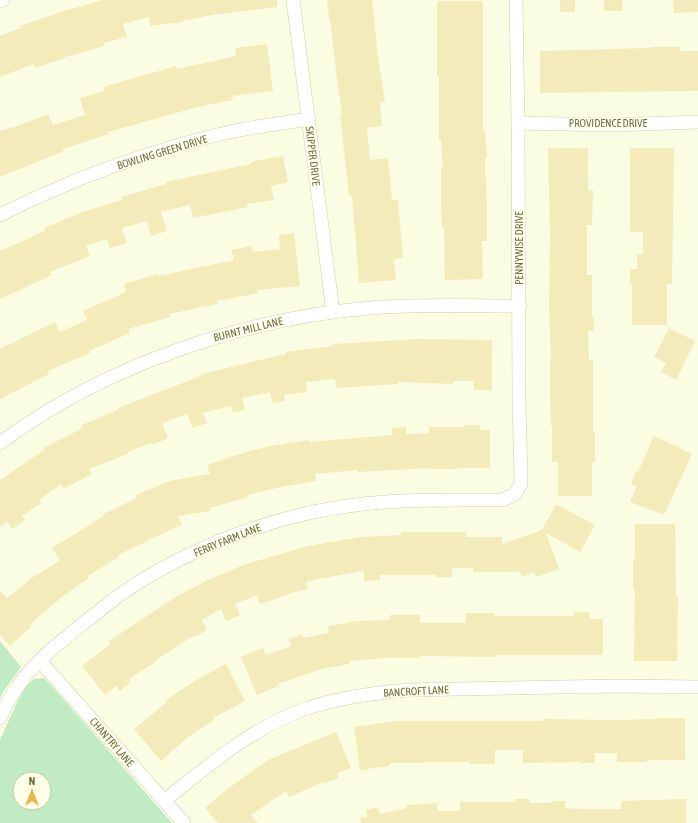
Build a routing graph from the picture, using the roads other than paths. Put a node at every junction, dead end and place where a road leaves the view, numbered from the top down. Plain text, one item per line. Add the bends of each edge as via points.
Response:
1 (3, 0) edge
2 (293, 0) edge
3 (516, 0) edge
4 (0, 1) edge
5 (309, 119) junction
6 (698, 122) edge
7 (518, 123) junction
8 (0, 215) edge
9 (520, 306) junction
10 (333, 312) junction
11 (0, 443) edge
12 (516, 494) joint
13 (40, 661) junction
14 (698, 687) edge
15 (0, 718) edge
16 (164, 801) junction
17 (184, 823) edge

1 - 4 street
2 - 5 street, SKIPPER DRIVE
3 - 7 street, PENNYWISE DRIVE
5 - 8 street, BOWLING GREEN DRIVE via 234,131 142,156 54,189
5 - 10 street, SKIPPER DRIVE
6 - 7 street, PROVIDENCE DRIVE
7 - 9 street, PENNYWISE DRIVE
9 - 10 street, BURNT MILL LANE via 425,306
9 - 12 street, PENNYWISE DRIVE via 521,476
10 - 11 street, BURNT MILL LANE via 297,317 202,341 131,368 66,400
12 - 13 street, FERRY FARM LANE via 502,500 362,504 316,511 257,527 201,550 150,576 120,595
13 - 15 street, FERRY FARM LANE via 16,689
13 - 16 street, CHANTRY LANE
14 - 16 street, BANCROFT LANE via 407,690 340,699 305,709 271,724 232,748
16 - 17 street, CHANTRY LANE

